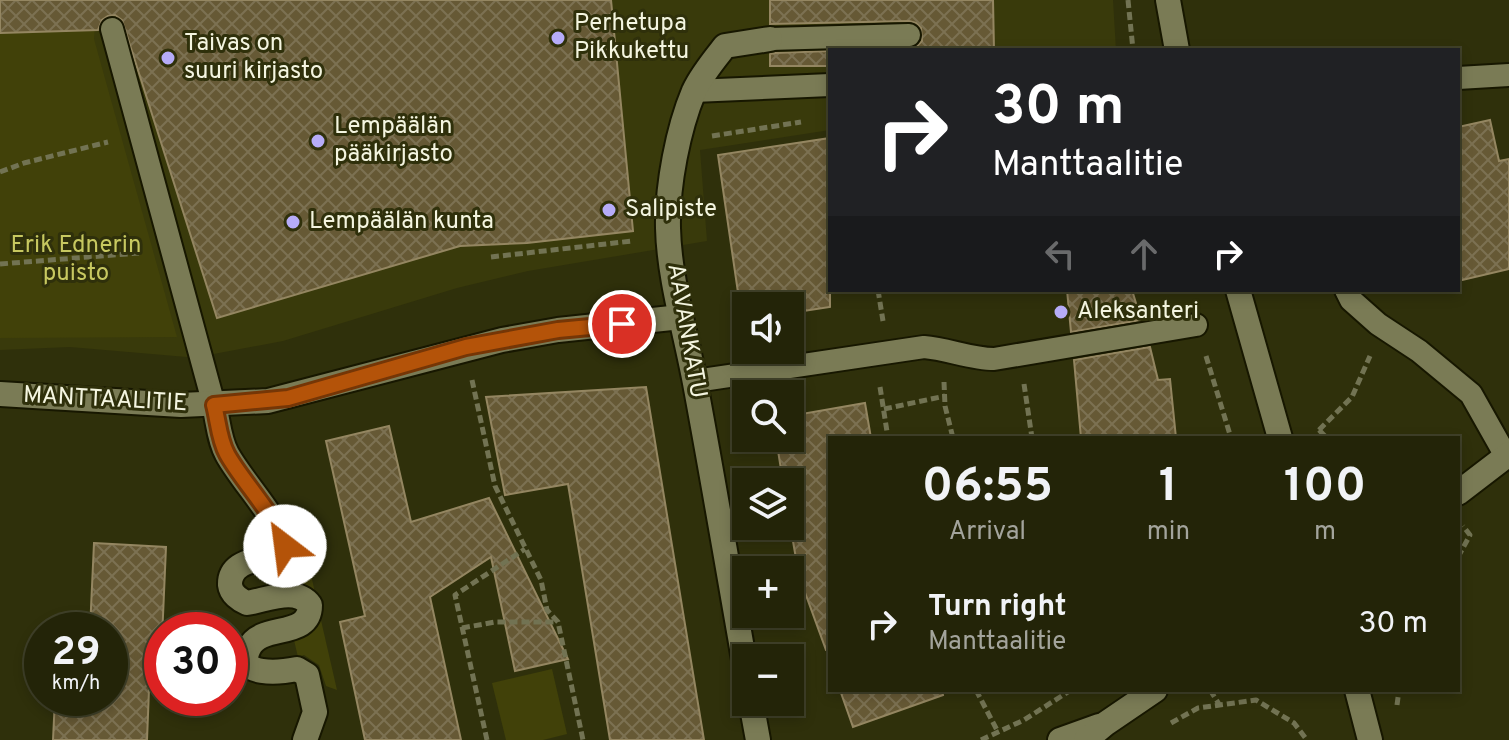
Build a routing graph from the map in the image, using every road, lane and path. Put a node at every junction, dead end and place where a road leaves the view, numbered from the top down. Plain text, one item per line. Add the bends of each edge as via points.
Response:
1 (1128, 0) edge
2 (1168, 0) edge
3 (112, 29) dead end
4 (909, 35) dead end
5 (770, 39) joint
6 (1133, 48) edge
7 (1177, 48) edge
8 (1509, 75) edge
9 (1460, 78) edge
10 (828, 85) edge
11 (694, 91) junction
12 (809, 120) dead end
13 (107, 141) dead end
14 (680, 141) junction
15 (0, 172) edge
16 (632, 241) dead end
17 (140, 253) dead end
18 (491, 257) dead end
19 (0, 264) edge
20 (1239, 292) edge
21 (1347, 292) edge
22 (681, 317) junction
23 (1378, 324) junction
24 (1196, 325) joint
25 (466, 347) junction
26 (948, 349) junction
27 (875, 354) junction
28 (1018, 355) junction
29 (695, 381) junction
30 (0, 394) edge
31 (945, 396) junction
32 (214, 405) junction
33 (884, 409) junction
34 (1319, 430) dead end
35 (888, 436) edge
36 (953, 436) edge
37 (1032, 436) edge
38 (1230, 436) edge
39 (1279, 436) edge
40 (1508, 455) edge
41 (1460, 491) edge
42 (1460, 521) edge
43 (525, 549) junction
44 (1460, 553) edge
45 (558, 622) junction
46 (462, 628) junction
47 (741, 644) edge
48 (977, 692) edge
49 (1068, 692) edge
50 (1152, 692) edge
51 (1211, 692) edge
52 (1358, 692) edge
53 (1219, 704) junction
54 (754, 716) edge
55 (1105, 724) junction
56 (1164, 727) dead end
57 (998, 732) junction
58 (305, 740) edge
59 (487, 740) edge
60 (583, 740) edge
61 (758, 740) edge
62 (981, 740) edge
63 (1060, 740) edge
64 (1086, 740) edge
65 (1307, 740) edge
66 (1370, 740) edge

1 - 6 path
2 - 7 street
3 - 32 lane
4 - 5 lane
5 - 11 street, AAVANKATU via 725,46
8 - 9 lane
10 - 11 lane
11 - 14 street, AAVANKATU
12 - 14 path
13 - 15 path
14 - 22 street, AAVANKATU via 668,228
16 - 18 path
17 - 19 path
20 - 39 street
21 - 23 lane
22 - 25 street, MANTTAALITIE via 558,330
22 - 29 street, AAVANKATU
23 - 34 path via 1352,397
23 - 40 lane via 1471,394
24 - 28 lane
24 - 38 path
25 - 32 street, MANTTAALITIE via 288,398
25 - 43 path via 495,486
26 - 27 lane
26 - 28 lane via 981,359
26 - 31 path
27 - 29 lane
27 - 33 path
28 - 37 path
29 - 47 street, AAVANKATU
30 - 32 street, MANTTAALITIE
31 - 33 path
31 - 36 path
32 - 58 street via 225,452 285,546 237,569 232,591 247,603 290,595 310,605 304,622 260,637 246,658 259,671 297,669 307,675 315,712
33 - 35 path
40 - 41 street
42 - 44 path via 1470,535
43 - 45 path via 541,580 547,610
43 - 46 path via 455,595
45 - 46 path
45 - 60 path
46 - 59 path
48 - 57 path
49 - 57 path
50 - 55 street
51 - 53 path
52 - 66 street
53 - 56 path via 1198,708
53 - 65 path via 1256,700 1294,723
54 - 61 street
55 - 63 street
55 - 64 street
57 - 62 path

